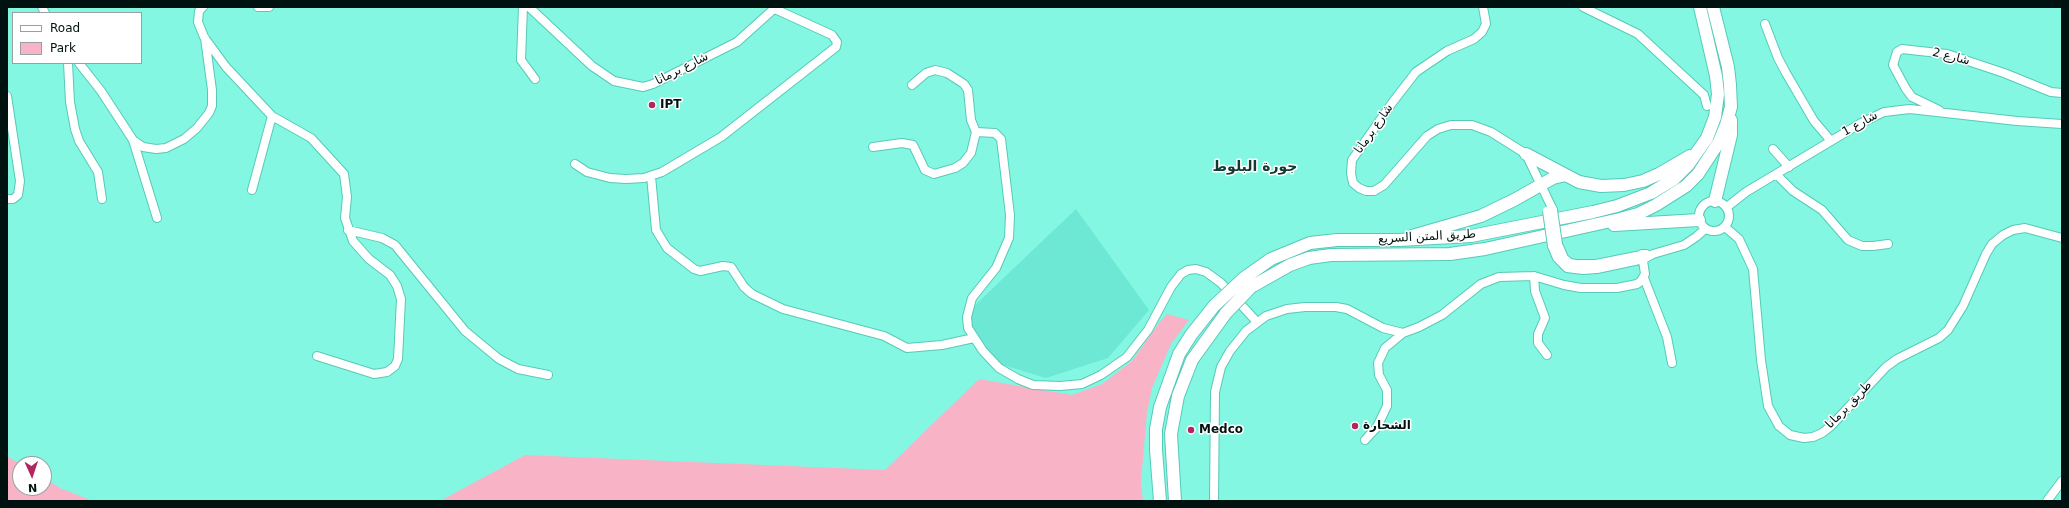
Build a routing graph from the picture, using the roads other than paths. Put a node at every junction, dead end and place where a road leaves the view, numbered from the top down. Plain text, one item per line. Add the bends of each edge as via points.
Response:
1 (203, 7) edge
2 (258, 7) edge
3 (269, 7) edge
4 (523, 7) edge
5 (529, 7) edge
6 (1484, 7) edge
7 (1583, 7) edge
8 (1700, 7) edge
9 (1713, 7) edge
10 (776, 8) edge
11 (1766, 24) dead end
12 (204, 37) junction
13 (68, 64) edge
14 (80, 64) edge
15 (535, 79) dead end
16 (912, 85) dead end
17 (2062, 93) edge
18 (7, 96) edge
19 (1707, 106) dead end
20 (1731, 107) junction
21 (1943, 112) junction
22 (272, 116) junction
23 (2062, 124) edge
24 (976, 132) junction
25 (133, 140) junction
26 (1830, 141) junction
27 (872, 147) dead end
28 (1700, 150) junction
29 (1774, 150) dead end
30 (1526, 154) junction
31 (575, 164) dead end
32 (1789, 167) junction
33 (1777, 174) junction
34 (1566, 175) junction
35 (651, 176) junction
36 (1541, 184) junction
37 (252, 190) dead end
38 (7, 199) edge
39 (102, 199) dead end
40 (1715, 200) junction
41 (1726, 207) junction
42 (157, 218) dead end
43 (1601, 224) junction
44 (1702, 224) junction
45 (1725, 227) junction
46 (348, 230) junction
47 (2062, 238) edge
48 (1399, 240) junction
49 (1888, 244) dead end
50 (1643, 256) junction
51 (1534, 276) junction
52 (1644, 278) junction
53 (1248, 283) junction
54 (1257, 322) junction
55 (1403, 333) junction
56 (974, 338) junction
57 (1547, 355) dead end
58 (318, 356) dead end
59 (1672, 363) dead end
60 (548, 375) dead end
61 (1365, 440) dead end
62 (2062, 481) edge
63 (1160, 501) edge
64 (1175, 501) edge
65 (1214, 501) edge
66 (2047, 501) edge

1 - 12 street via 197,17
2 - 3 street
4 - 15 street via 521,60
5 - 10 street, شارع برمانا via 592,66 614,81 643,87 737,42
6 - 30 street, شارع برمانا via 1486,24 1482,32 1416,72 1392,103 1352,160 1353,182 1366,191 1374,191 1384,184 1427,136 1451,125 1472,125 1491,132
7 - 19 street via 1642,37 1704,95
8 - 28 highway, طريق المتن السريع via 1718,94 1716,117
9 - 20 highway, طريق المتن السريع via 1728,67
10 - 35 street via 832,35 837,42 836,47 721,137
11 - 26 street via 1786,73 1814,121
12 - 22 street via 226,67
12 - 25 street via 212,96 212,106 204,121 184,139 166,148 143,147
13 - 39 street via 70,102 75,129 79,141 98,172
14 - 25 street
16 - 24 street via 926,73 935,70 955,77 968,90 971,120
17 - 21 street, شارع 2 via 2051,92 1947,54 1902,49 1897,52 1893,64 1912,97
18 - 38 street via 20,181 18,195 13,199
20 - 40 highway via 1732,135
20 - 43 highway, طريق المتن السريع via 1719,142 1698,174 1686,186 1638,214
21 - 23 street, شارع 1 via 2017,122
21 - 26 street, شارع 1 via 1910,109 1884,112
22 - 37 street
22 - 46 street via 311,138 344,174 347,197 345,218
24 - 27 street via 968,158 955,168 941,173 934,174 925,170 916,148 909,143
24 - 56 street via 995,133 1001,139 1010,215 1009,238 996,268 972,298 969,306 968,328
25 - 42 street
26 - 32 street, شارع 1
28 - 34 highway via 1659,174 1624,185 1591,185
28 - 48 highway, طريق المتن السريع via 1674,179 1651,193 1618,206 1471,236
29 - 32 street
30 - 34 highway
30 - 36 street
31 - 35 street via 595,175 610,178
32 - 33 street, شارع 1
33 - 41 street, شارع 1
33 - 49 street via 1793,191 1822,210 1848,240 1862,246
34 - 36 highway
35 - 56 street via 656,230 667,248 694,269 700,271 723,266 731,267 744,287 752,294 783,309 884,336 907,348 942,345
36 - 48 highway via 1481,216 1426,230
36 - 50 street, bridge via 1548,201 1560,262 1567,268 1597,269
40 - 41 street
40 - 44 street via 1701,206 1698,216
41 - 45 street via 1729,219
43 - 44 highway
43 - 53 highway, طريق المتن السريع via 1450,254 1331,255 1309,258
44 - 45 street via 1717,231
44 - 50 street via 1690,242
45 - 47 street, طريق برمانا via 1739,239 1753,269 1768,406 1779,426 1790,435 1804,438 1817,435 1831,426 1886,367 1939,338 1948,330 1963,306 1986,254 1992,244 2003,235 2025,228
46 - 58 street via 360,250 390,275 397,286 400,298 398,359 395,366 387,372 374,374
46 - 60 street via 382,238 395,245 465,331 499,360 518,369
48 - 53 highway, طريق المتن السريع via 1310,242 1271,259
50 - 52 street
51 - 52 street via 1564,285 1592,288 1630,286
51 - 55 street via 1506,276 1489,280 1442,315
51 - 57 street via 1535,291 1545,318 1538,334 1538,343
52 - 59 street via 1667,337
53 - 63 highway, طريق المتن السريع, bridge via 1214,306 1179,354 1160,407 1156,428
53 - 64 highway, طريق المتن السريع, bridge via 1192,360 1178,396 1171,434
54 - 55 street via 1287,309 1336,307 1383,328
54 - 56 street via 1221,283 1206,272 1196,269 1181,274 1171,287 1148,330 1127,357 1101,376 1082,384 1033,385 1018,379 999,368
54 - 65 street via 1230,351 1221,367 1215,392
55 - 61 street via 1385,348 1378,363 1379,375 1387,390 1386,406 1377,427
62 - 66 street

